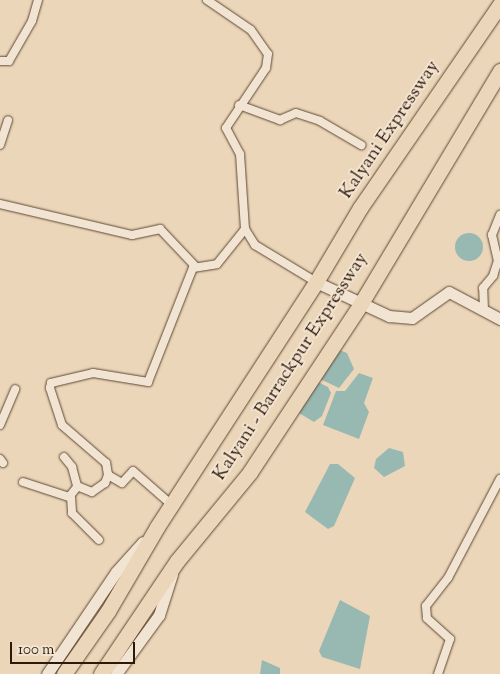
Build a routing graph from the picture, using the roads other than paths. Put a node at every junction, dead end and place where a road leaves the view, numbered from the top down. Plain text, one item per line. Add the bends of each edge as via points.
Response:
1 (38, 0) edge
2 (207, 0) edge
3 (500, 4) edge
4 (0, 61) edge
5 (500, 71) edge
6 (239, 105) junction
7 (8, 120) dead end
8 (0, 145) edge
9 (361, 145) dead end
10 (0, 204) edge
11 (500, 215) edge
12 (245, 229) junction
13 (195, 266) junction
14 (316, 282) junction
15 (360, 305) junction
16 (484, 311) junction
17 (500, 319) edge
18 (15, 389) dead end
19 (0, 424) edge
20 (64, 458) dead end
21 (108, 475) junction
22 (500, 479) edge
23 (23, 482) dead end
24 (78, 486) junction
25 (498, 489) edge
26 (71, 497) junction
27 (172, 504) junction
28 (157, 527) junction
29 (99, 540) dead end
30 (177, 561) junction
31 (48, 674) edge
32 (64, 674) edge
33 (101, 674) edge
34 (116, 674) edge
35 (438, 674) edge

1 - 4 street via 32,20 9,61
2 - 6 street via 251,30 268,54 266,68
3 - 14 highway, Kalyani Expressway via 360,208
5 - 15 highway, Kalyani - Barrackpur Expressway
6 - 9 street via 271,119 284,120 294,112 320,121
6 - 12 street via 229,120 226,133 240,154
7 - 8 street
10 - 13 street via 132,235 161,229
11 - 16 street via 492,235 498,260 493,276 483,288
12 - 13 street via 217,264
12 - 14 street via 255,245
13 - 21 street via 148,382 93,373 50,385 62,424 106,463
14 - 15 street
14 - 27 highway, Kalyani - Barrackpur Expressway
15 - 16 street via 389,316 412,318 449,292
15 - 30 highway, Kalyani - Barrackpur Expressway via 250,472
16 - 17 street
18 - 19 street
20 - 24 street via 72,467
21 - 24 street via 96,492
21 - 27 street via 122,483 132,471
22 - 25 street
23 - 26 street
24 - 26 street
25 - 35 street via 448,578 426,606 427,618 450,639
26 - 29 street via 72,513
27 - 28 highway, Kalyani - Barrackpur Expressway
28 - 31 street via 116,572
28 - 32 highway, Kalyani - Barrackpur Expressway via 108,611
30 - 33 highway, Kalyani - Barrackpur Expressway
30 - 34 street via 159,615

